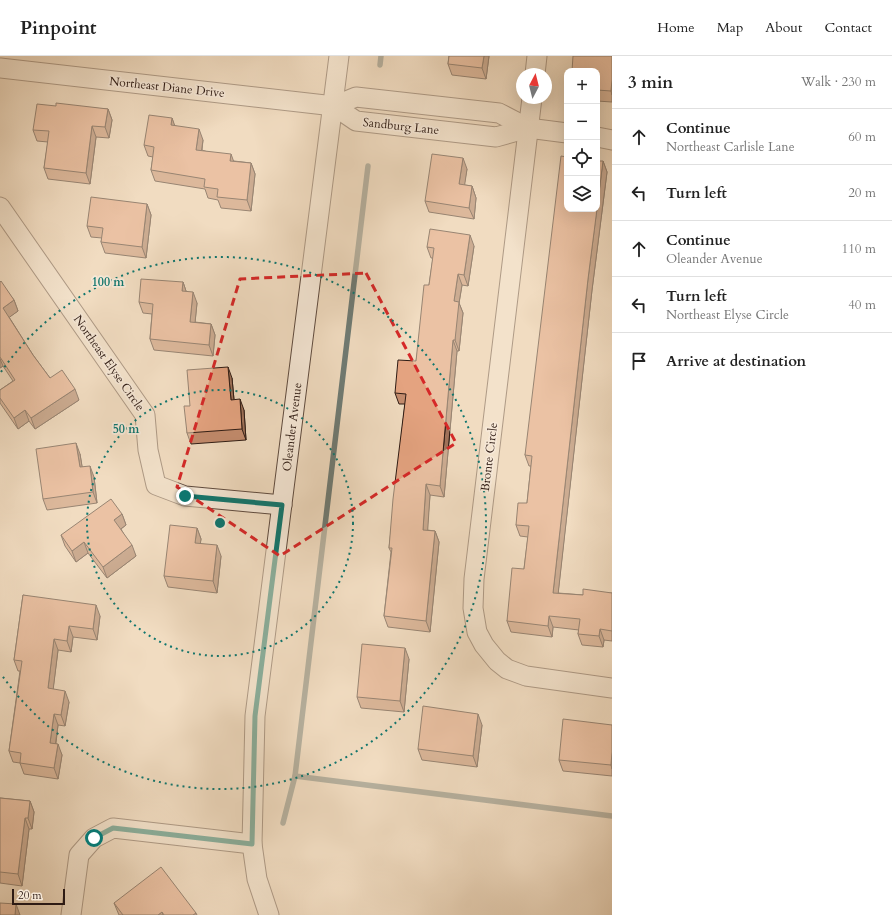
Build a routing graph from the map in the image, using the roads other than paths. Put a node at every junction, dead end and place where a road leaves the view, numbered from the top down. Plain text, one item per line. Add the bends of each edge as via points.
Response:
1 (339, 56) edge
2 (538, 56) edge
3 (0, 68) edge
4 (536, 68) edge
5 (531, 104) edge
6 (334, 106) junction
7 (528, 128) junction
8 (564, 133) edge
9 (600, 138) edge
10 (612, 140) edge
11 (0, 208) edge
12 (282, 505) junction
13 (612, 688) edge
14 (252, 844) junction
15 (71, 915) edge
16 (269, 915) edge

1 - 6 street, Oleander Avenue
2 - 4 street
3 - 6 street, Northeast Diane Drive
5 - 7 street, Bronte Circle
6 - 7 street, Sandburg Lane via 356,97 499,113
6 - 12 street, Oleander Avenue
7 - 8 street, Sandburg Lane
7 - 13 street, Bronte Circle via 476,563 473,608 477,632 484,645 507,669 526,676
9 - 10 street
11 - 12 street, Northeast Elyse Circle via 145,415 148,450 156,485 185,496
12 - 14 street, Oleander Avenue via 255,716
14 - 15 street via 113,828 94,838 79,855
14 - 16 street, Oleander Avenue via 257,879

